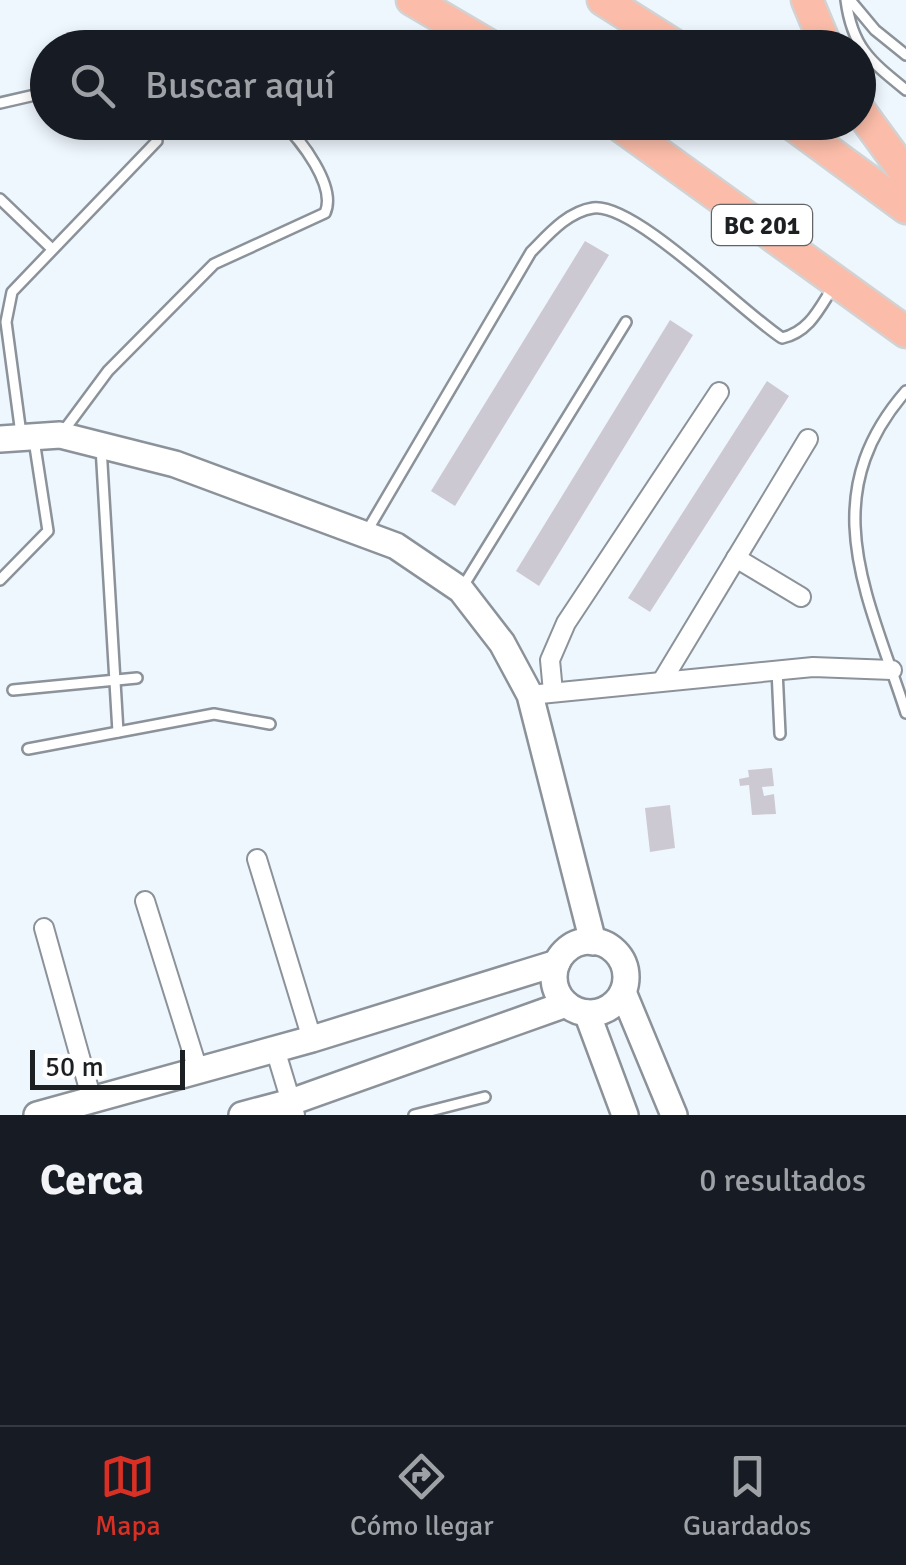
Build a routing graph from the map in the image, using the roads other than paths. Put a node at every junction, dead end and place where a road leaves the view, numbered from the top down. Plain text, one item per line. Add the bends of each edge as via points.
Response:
1 (412, 0) edge
2 (603, 0) edge
3 (807, 0) edge
4 (848, 0) edge
5 (463, 30) edge
6 (650, 30) edge
7 (820, 30) edge
8 (850, 30) edge
9 (875, 30) edge
10 (876, 31) edge
11 (906, 55) edge
12 (876, 66) edge
13 (906, 90) edge
14 (30, 96) edge
15 (0, 103) edge
16 (876, 133) edge
17 (157, 140) dead end
18 (296, 140) edge
19 (640, 140) edge
20 (813, 140) edge
21 (906, 174) edge
22 (0, 198) edge
23 (906, 208) edge
24 (51, 248) junction
25 (836, 280) junction
26 (626, 322) dead end
27 (906, 332) edge
28 (906, 391) edge
29 (719, 392) dead end
30 (60, 435) junction
31 (18, 438) edge
32 (808, 439) dead end
33 (101, 444) junction
34 (366, 534) junction
35 (736, 558) junction
36 (0, 580) edge
37 (461, 590) junction
38 (801, 597) dead end
39 (777, 670) junction
40 (892, 670) junction
41 (137, 678) dead end
42 (114, 680) junction
43 (662, 682) junction
44 (13, 690) dead end
45 (541, 694) junction
46 (906, 712) edge
47 (270, 724) dead end
48 (118, 732) junction
49 (780, 734) dead end
50 (28, 749) dead end
51 (256, 860) dead end
52 (145, 900) dead end
53 (44, 928) dead end
54 (593, 942) junction
55 (557, 963) junction
56 (623, 992) junction
57 (576, 1009) junction
58 (312, 1039) junction
59 (275, 1048) junction
60 (198, 1070) junction
61 (485, 1097) dead end
62 (92, 1100) junction
63 (293, 1109) edge
64 (37, 1115) edge
65 (242, 1115) edge
66 (414, 1115) edge
67 (625, 1115) edge
68 (674, 1115) edge

1 - 5 highway
2 - 6 highway
3 - 7 highway
4 - 8 lane
4 - 9 lane
10 - 11 lane
12 - 13 lane
14 - 15 lane
16 - 21 highway
17 - 24 lane
18 - 30 lane via 327,195 325,213 214,264 108,370
19 - 25 highway, BC 201
20 - 23 highway
22 - 24 lane
24 - 31 lane via 6,305
25 - 27 highway, BC 201
25 - 34 lane via 811,321 782,338 618,212 594,208 562,222 531,252
26 - 37 lane
28 - 40 lane via 866,450 852,498 856,550
29 - 45 street via 566,622
30 - 31 street
30 - 33 street
31 - 36 lane via 48,531
32 - 35 street
33 - 34 street via 242,486
33 - 42 lane
34 - 37 street via 425,562
35 - 38 street
35 - 43 street
37 - 45 street
39 - 40 street
39 - 43 street
39 - 49 lane
40 - 46 lane
41 - 42 lane
42 - 44 lane
42 - 48 lane
43 - 45 street
45 - 54 street
47 - 48 lane via 214,714
48 - 50 lane
51 - 58 street
52 - 60 street
53 - 62 street
54 - 55 street via 572,946
54 - 56 street via 620,959
55 - 57 street via 555,985
55 - 58 street
56 - 57 street via 608,1008
56 - 68 street
57 - 63 street
57 - 67 street
58 - 59 street
59 - 60 street
59 - 63 street
60 - 62 street
61 - 66 lane
62 - 64 street
63 - 65 street

